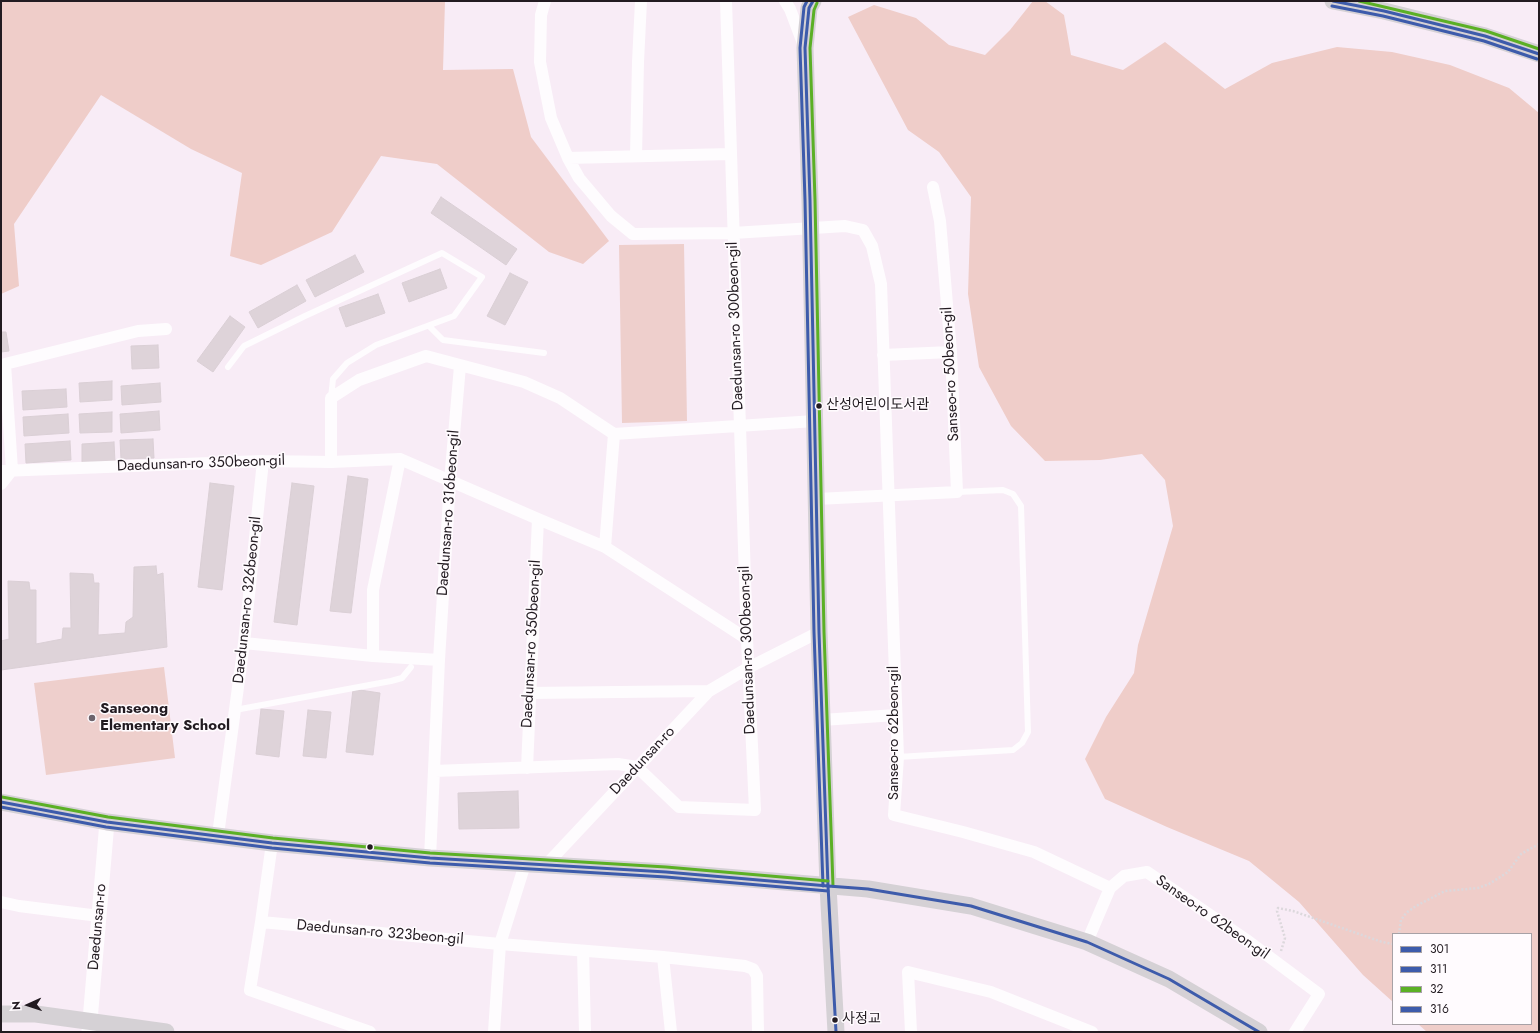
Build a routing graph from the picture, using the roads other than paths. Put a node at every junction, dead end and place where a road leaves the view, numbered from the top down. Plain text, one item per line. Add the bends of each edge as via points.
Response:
1 (545, 1) edge
2 (642, 1) edge
3 (726, 1) edge
4 (785, 1) edge
5 (813, 1) edge
6 (1333, 1) edge
7 (805, 48) junction
8 (1539, 54) edge
9 (730, 154) junction
10 (636, 156) junction
11 (568, 158) junction
12 (933, 188) dead end
13 (810, 228) junction
14 (733, 233) junction
15 (429, 326) junction
16 (166, 329) dead end
17 (950, 352) junction
18 (544, 353) dead end
19 (883, 355) junction
20 (460, 366) junction
21 (228, 367) dead end
22 (331, 398) junction
23 (815, 422) junction
24 (740, 426) junction
25 (614, 434) junction
26 (400, 459) junction
27 (263, 460) junction
28 (331, 462) junction
29 (7, 471) edge
30 (450, 481) junction
31 (1, 484) edge
32 (957, 492) junction
33 (888, 496) junction
34 (817, 499) junction
35 (538, 519) junction
36 (605, 547) junction
37 (819, 632) junction
38 (747, 640) junction
39 (244, 643) junction
40 (373, 656) junction
41 (439, 660) junction
42 (411, 667) dead end
43 (748, 668) junction
44 (709, 691) junction
45 (529, 693) junction
46 (235, 710) junction
47 (896, 715) junction
48 (822, 720) junction
49 (898, 757) junction
50 (637, 767) junction
51 (527, 768) junction
52 (434, 771) junction
53 (1, 802) edge
54 (107, 822) junction
55 (218, 835) junction
56 (272, 843) junction
57 (430, 858) junction
58 (525, 864) junction
59 (546, 865) junction
60 (828, 886) junction
61 (1110, 888) junction
62 (1, 902) edge
63 (98, 916) junction
64 (261, 922) junction
65 (1087, 942) junction
66 (500, 944) junction
67 (583, 951) junction
68 (663, 957) junction
69 (1, 1014) edge
70 (89, 1026) edge
71 (166, 1032) edge
72 (370, 1032) edge
73 (494, 1032) edge
74 (585, 1032) edge
75 (671, 1032) edge
76 (758, 1032) edge
77 (836, 1032) edge
78 (911, 1032) edge
79 (1092, 1032) edge
80 (1259, 1032) edge
81 (1295, 1032) edge

1 - 11 street, Sanseo-ro 62beon-gil via 541,15 540,62 551,118
2 - 10 street
3 - 9 street, Daedunsan-ro 300beon-gil
4 - 7 street
5 - 7 main road via 809,8
6 - 8 main road via 1485,36
7 - 13 main road
9 - 10 street
9 - 14 street, Daedunsan-ro 300beon-gil
10 - 11 street
11 - 14 street, Sanseo-ro 62beon-gil via 579,178 611,216 634,234
12 - 17 street, Sanseo-ro 50beon-gil via 940,222
13 - 14 street, Sanseo-ro 62beon-gil
13 - 19 street, Sanseo-ro 62beon-gil via 845,226 863,230 872,246 881,284
13 - 23 main road
14 - 24 street, Daedunsan-ro 300beon-gil
15 - 18 lane via 443,340
15 - 21 lane via 454,316 482,276 442,253 244,346
15 - 22 lane via 376,345 347,363 333,379
16 - 29 street via 138,331 5,364
17 - 19 street
17 - 32 street, Sanseo-ro 50beon-gil
19 - 33 street, Sanseo-ro 62beon-gil
20 - 22 street via 426,356 359,380
20 - 25 street via 524,382 560,398
20 - 30 street, Daedunsan-ro 316beon-gil
22 - 28 street
23 - 24 street
23 - 34 main road
24 - 25 street
24 - 38 street, Daedunsan-ro 300beon-gil
25 - 36 street
26 - 28 street, Daedunsan-ro 350beon-gil
26 - 30 street, Daedunsan-ro 350beon-gil
26 - 40 street via 374,590
27 - 28 street, Daedunsan-ro 350beon-gil
27 - 29 street, Daedunsan-ro 350beon-gil
27 - 39 street, Daedunsan-ro 326beon-gil
29 - 31 street
30 - 35 street, Daedunsan-ro 350beon-gil
30 - 41 street, Daedunsan-ro 316beon-gil
32 - 33 street
32 - 49 lane via 1003,490 1013,494 1021,506 1028,732 1022,744 1013,750
33 - 34 street
33 - 47 street, Sanseo-ro 62beon-gil
34 - 37 main road
35 - 36 street, Daedunsan-ro 350beon-gil
35 - 45 street, Daedunsan-ro 350beon-gil
36 - 38 street, Daedunsan-ro 350beon-gil
37 - 43 street, Daedunsan-ro
37 - 48 main road
38 - 43 street, Daedunsan-ro 300beon-gil
39 - 40 street
39 - 46 street, Daedunsan-ro 326beon-gil
40 - 41 street
41 - 52 street, Daedunsan-ro 316beon-gil
42 - 46 lane via 402,678 391,681
43 - 44 street, Daedunsan-ro
43 - 50 street, Daedunsan-ro 300beon-gil via 755,810 679,807
44 - 45 street
44 - 50 street, Daedunsan-ro
45 - 51 street, Daedunsan-ro 350beon-gil
46 - 55 street, Daedunsan-ro 326beon-gil
47 - 48 street
47 - 49 street, Sanseo-ro 62beon-gil
48 - 60 main road
49 - 61 street, Sanseo-ro 62beon-gil via 894,815 1034,852
50 - 51 street via 618,764
50 - 59 street, Daedunsan-ro
51 - 52 street
52 - 57 street, Daedunsan-ro 316beon-gil
53 - 54 main road
54 - 55 main road
54 - 63 street, Daedunsan-ro
55 - 56 main road
56 - 57 main road
56 - 64 street
57 - 58 main road
58 - 59 main road
58 - 66 street
59 - 60 main road
60 - 65 main road via 868,889 971,906
60 - 77 main road
61 - 65 street
61 - 81 street, Sanseo-ro 62beon-gil via 1124,876 1147,872 1248,941 1319,994
62 - 63 street
63 - 70 street, Daedunsan-ro
64 - 66 street, Daedunsan-ro 323beon-gil
64 - 72 street via 250,990
65 - 80 main road via 1169,979
66 - 67 street, Daedunsan-ro 323beon-gil
66 - 73 street
67 - 68 street, Daedunsan-ro 323beon-gil
67 - 74 street
68 - 75 street
68 - 76 street, Daedunsan-ro 323beon-gil via 754,969 757,976
69 - 70 main road via 36,1014
70 - 71 main road
78 - 79 street via 908,972 991,992

